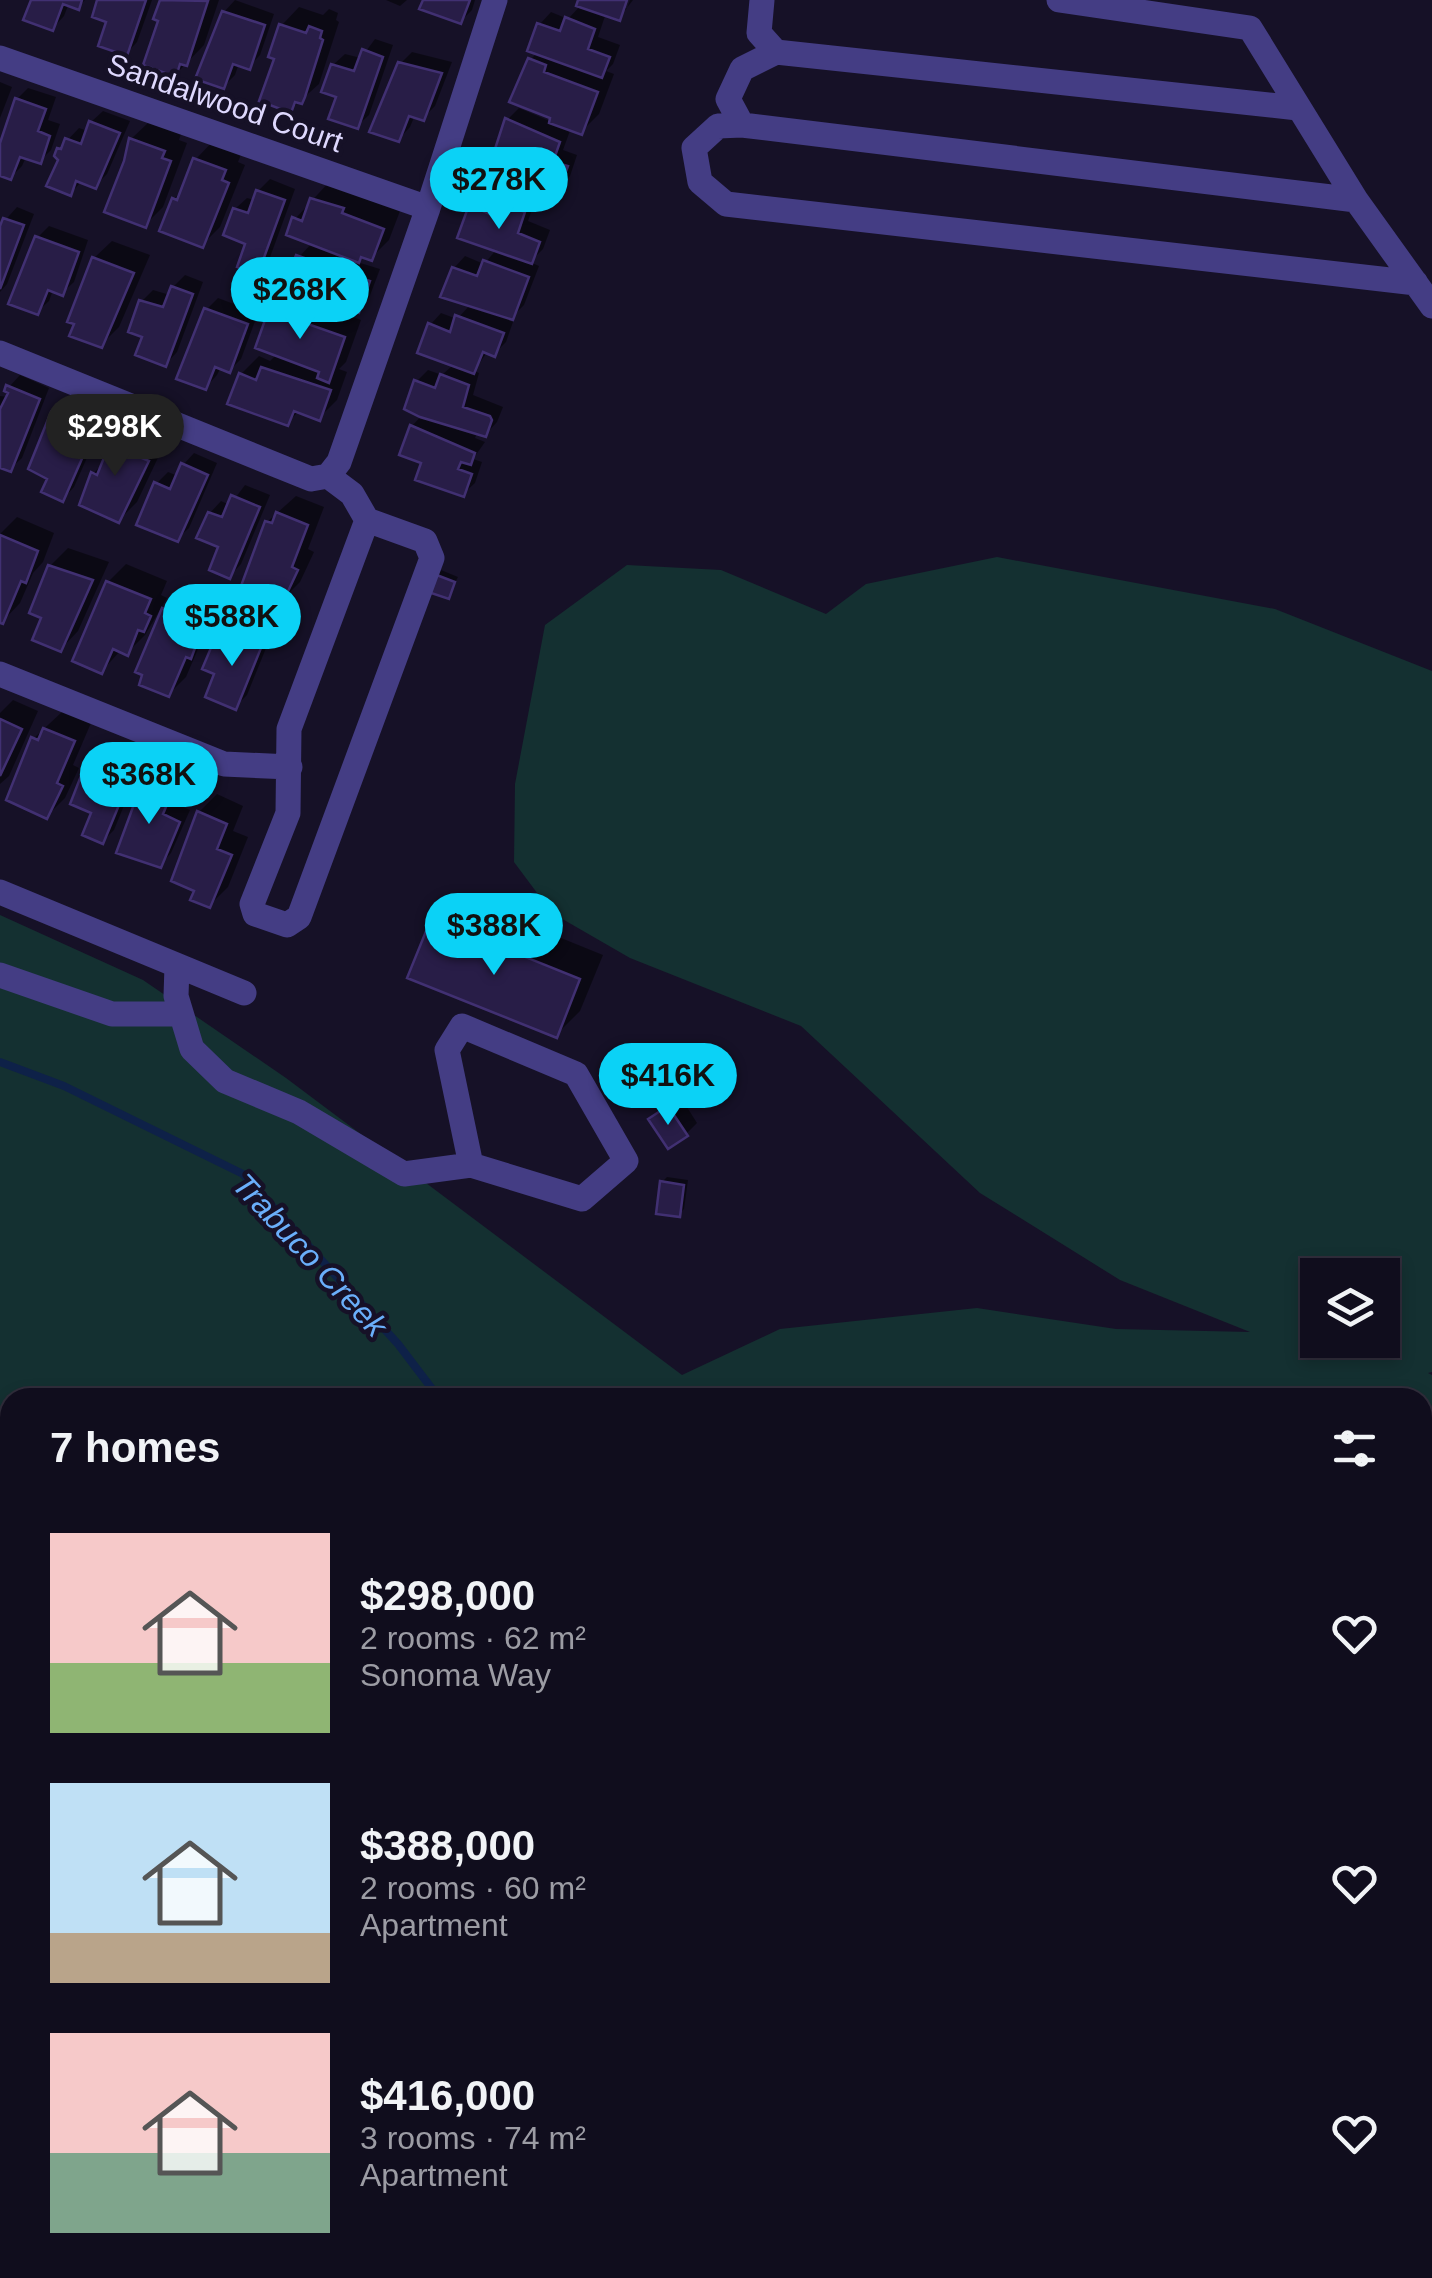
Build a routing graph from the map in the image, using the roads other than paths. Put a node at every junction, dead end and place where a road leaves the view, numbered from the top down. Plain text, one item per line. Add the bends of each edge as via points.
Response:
1 (495, 0) edge
2 (762, 0) edge
3 (1059, 0) edge
4 (776, 52) junction
5 (0, 58) edge
6 (1298, 108) junction
7 (742, 126) junction
8 (1356, 200) junction
9 (428, 208) junction
10 (1416, 283) junction
11 (1432, 306) edge
12 (0, 353) edge
13 (328, 476) junction
14 (367, 520) junction
15 (0, 674) edge
16 (290, 767) junction
17 (0, 892) edge
18 (177, 966) junction
19 (0, 975) edge
20 (244, 993) dead end
21 (179, 1014) junction
22 (471, 1165) junction

1 - 9 street
2 - 4 street via 759,32
3 - 6 street via 1250,28
4 - 6 street
4 - 7 street via 742,69 728,99
5 - 9 street, Sandalwood Court
6 - 8 street
7 - 8 street
7 - 10 street via 718,126 694,148 700,182 726,204
8 - 10 street
9 - 13 street via 340,462
10 - 11 street
12 - 13 street via 311,479
13 - 14 street via 352,494
14 - 16 street via 290,729
14 - 16 street via 425,541 432,558 299,917 286,926 255,914 252,904 288,813
15 - 16 street via 224,764
17 - 18 street
18 - 20 street
18 - 21 street
19 - 21 street via 112,1014
21 - 22 street via 192,1048 225,1081 299,1112 404,1174
22 - 22 street via 446,1050 462,1026 576,1074 626,1161 582,1198

